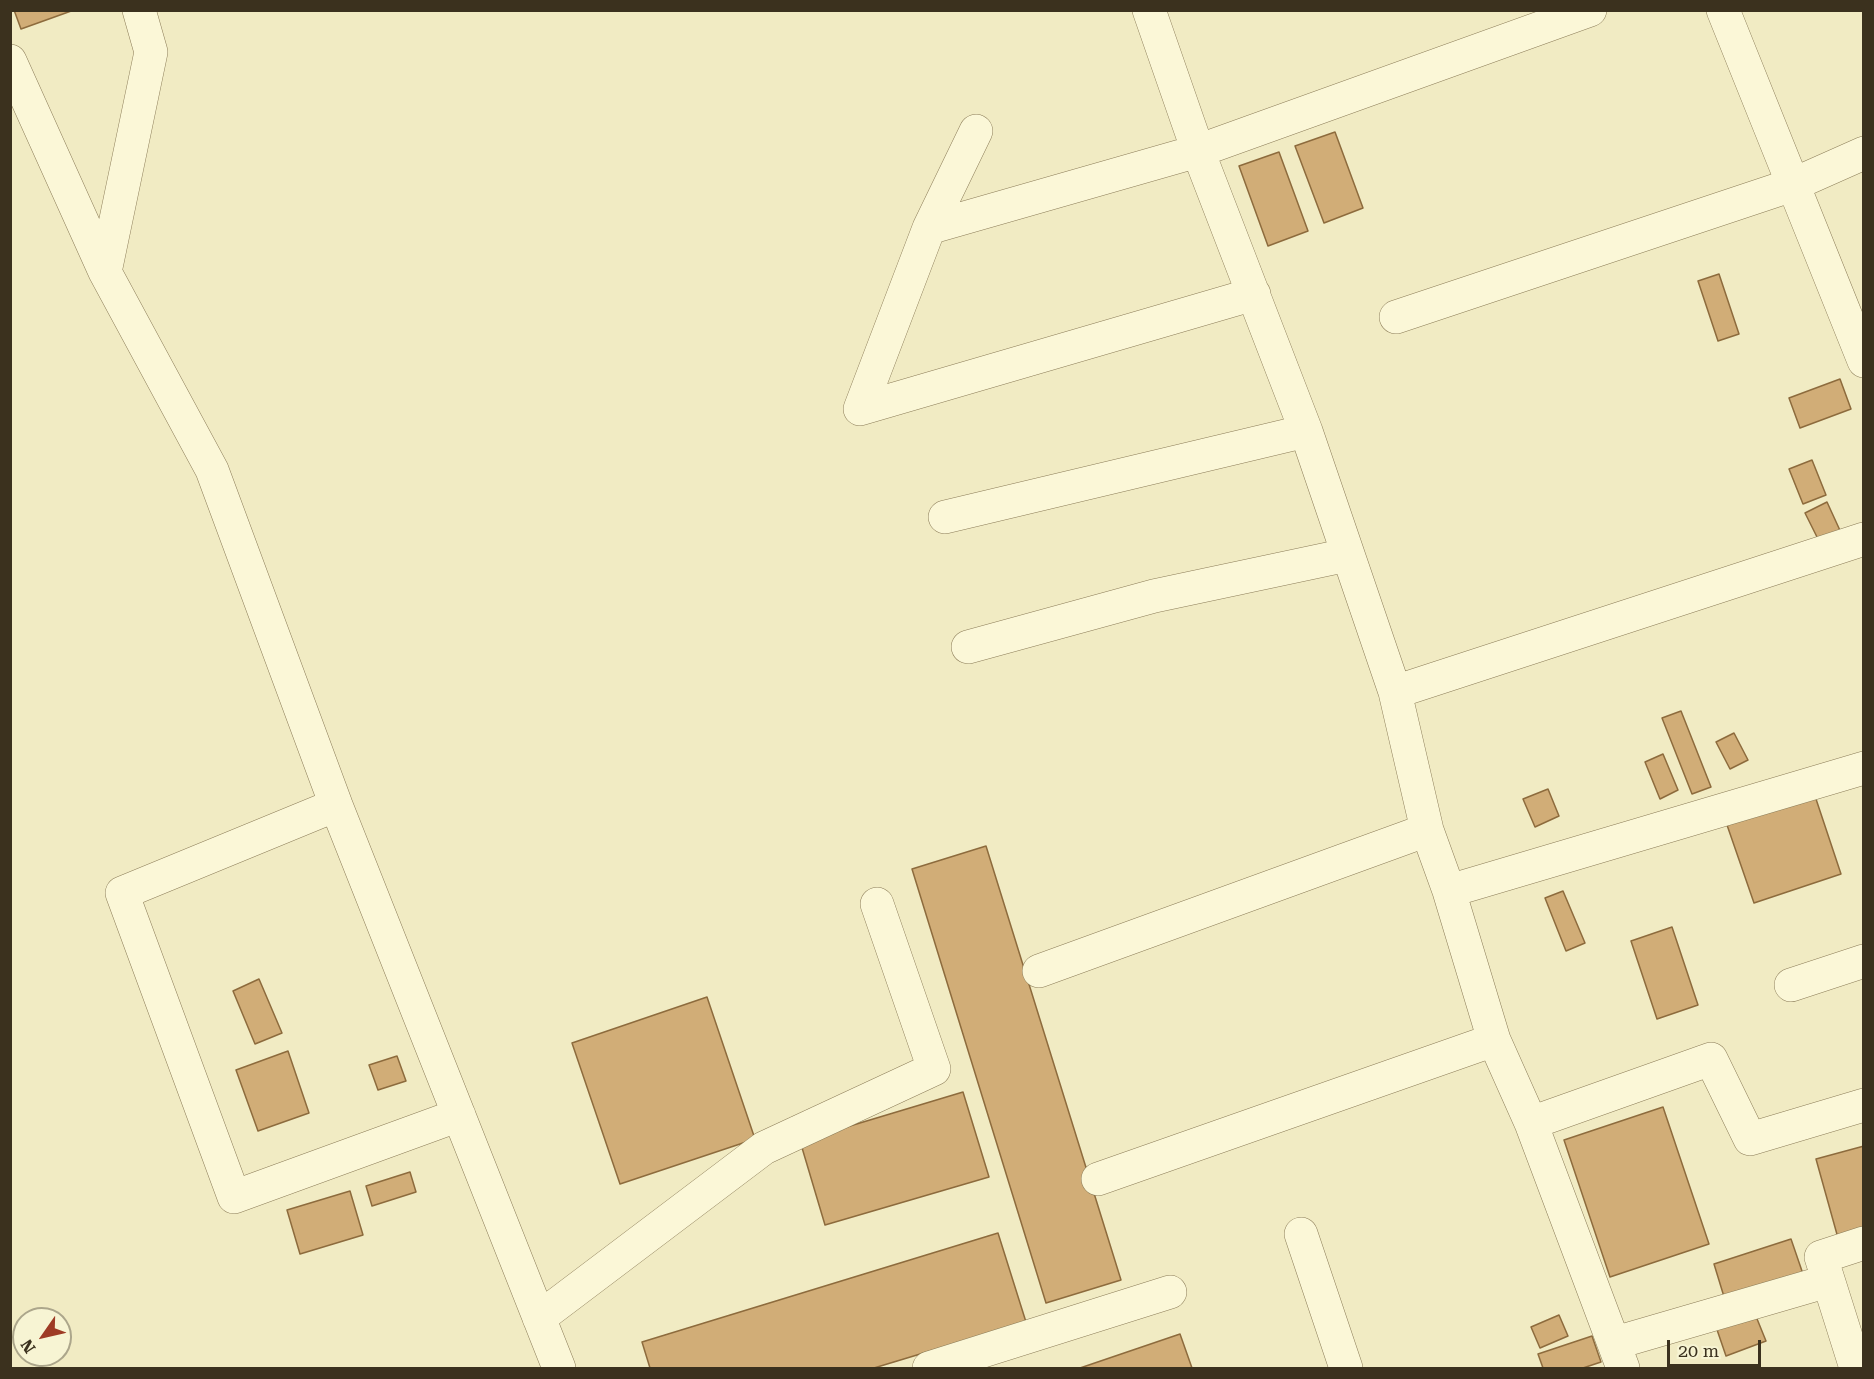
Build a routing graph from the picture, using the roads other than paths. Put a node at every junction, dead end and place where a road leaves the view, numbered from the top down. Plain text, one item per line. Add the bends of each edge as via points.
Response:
1 (139, 10) edge
2 (1149, 10) edge
3 (1590, 10) edge
4 (1723, 10) edge
5 (10, 61) edge
6 (976, 131) dead end
7 (1198, 151) junction
8 (1863, 153) edge
9 (1792, 185) junction
10 (929, 228) junction
11 (105, 272) junction
12 (1254, 294) junction
13 (1396, 317) dead end
14 (1863, 361) edge
15 (1306, 430) junction
16 (945, 517) dead end
17 (1863, 539) edge
18 (1347, 555) junction
19 (968, 647) dead end
20 (1395, 692) junction
21 (1863, 768) edge
22 (336, 805) junction
23 (1427, 830) junction
24 (1449, 891) junction
25 (877, 904) dead end
26 (1863, 961) edge
27 (1039, 970) dead end
28 (1791, 985) dead end
29 (1494, 1040) junction
30 (1863, 1105) edge
31 (459, 1115) junction
32 (1531, 1123) junction
33 (1098, 1179) dead end
34 (1300, 1234) dead end
35 (1863, 1243) edge
36 (1828, 1281) junction
37 (1170, 1292) dead end
38 (539, 1318) junction
39 (1619, 1356) edge
40 (553, 1367) edge
41 (929, 1368) edge
42 (1346, 1368) edge
43 (1856, 1368) edge

1 - 11 street via 151,52
2 - 7 street
3 - 7 street
4 - 9 street
5 - 11 street
6 - 10 street
7 - 10 street
7 - 12 street
8 - 9 street
9 - 13 street
9 - 14 street
10 - 12 street via 860,409
11 - 22 street via 212,470
12 - 15 street
15 - 16 street
15 - 18 street
17 - 20 street
18 - 19 street via 1154,596
18 - 20 street
20 - 23 street
21 - 24 street
22 - 31 street
22 - 31 street via 122,892 234,1197
23 - 24 street
23 - 27 street
24 - 29 street
25 - 38 street via 934,1069 764,1148
26 - 28 street
29 - 32 street
29 - 33 street
30 - 32 street via 1750,1139 1711,1059
31 - 38 street
32 - 39 street
34 - 42 street
35 - 36 street via 1821,1257
36 - 39 street
36 - 43 street
37 - 41 street
38 - 40 street

